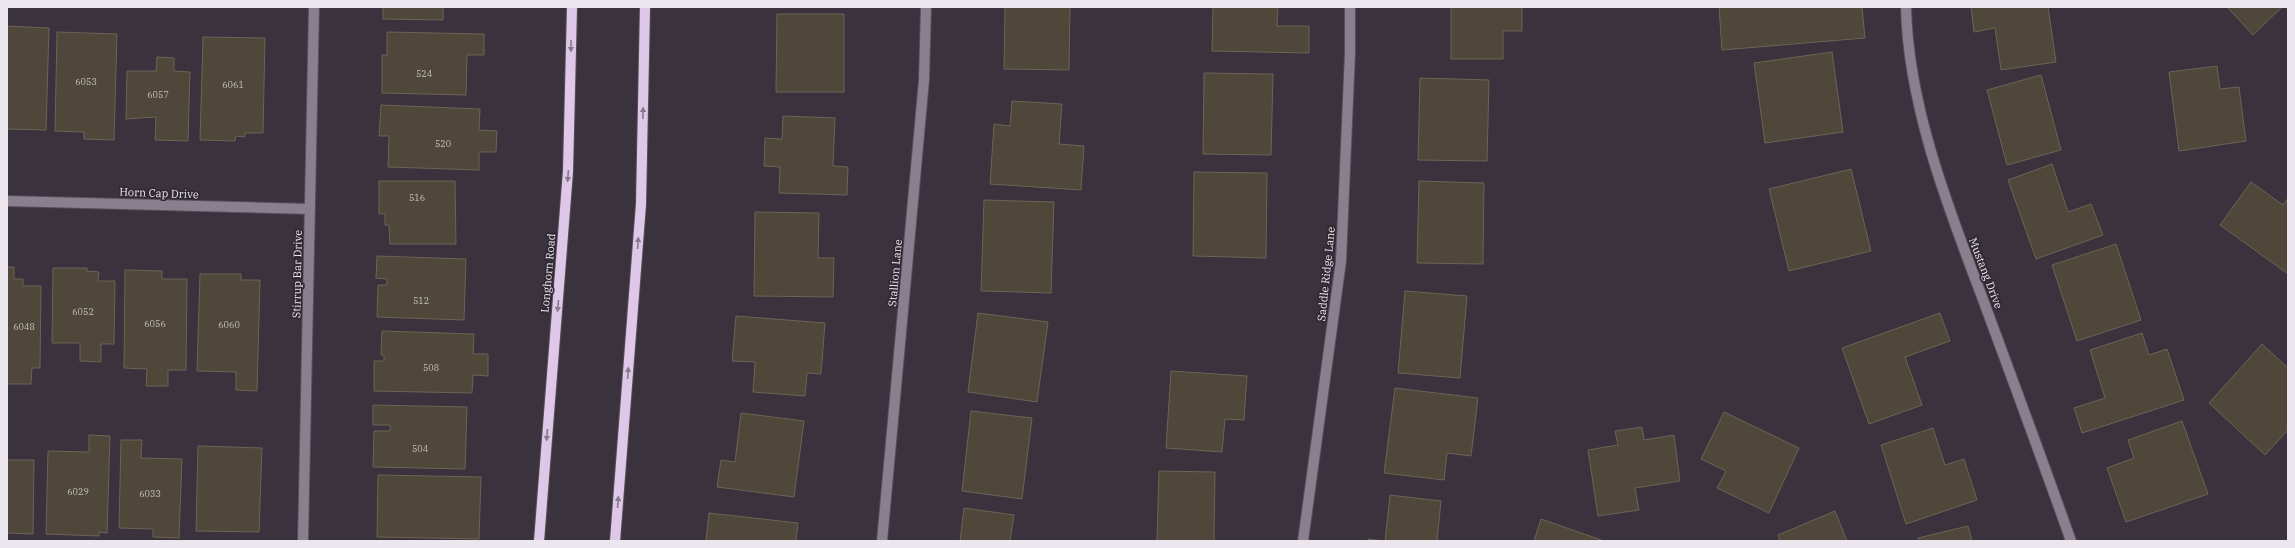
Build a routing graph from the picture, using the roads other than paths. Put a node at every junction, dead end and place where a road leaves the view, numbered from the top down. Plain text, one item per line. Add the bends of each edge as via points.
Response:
1 (314, 7) edge
2 (572, 7) edge
3 (645, 7) edge
4 (926, 7) edge
5 (1350, 7) edge
6 (1906, 7) edge
7 (7, 201) edge
8 (310, 209) junction
9 (302, 541) edge
10 (539, 541) edge
11 (615, 541) edge
12 (882, 541) edge
13 (1303, 541) edge
14 (2071, 541) edge

1 - 8 street, Stirrup Bar Drive
2 -> 10 main road, Longhorn Road via 568,171
11 -> 3 main road via 641,204
4 - 12 street, Stallion Lane via 924,80
5 - 13 street, Saddle Ridge Lane via 1341,261
6 - 14 street, Mustang Drive via 1906,25 1921,118 1947,203
7 - 8 street, Horn Cap Drive
8 - 9 street, Stirrup Bar Drive

